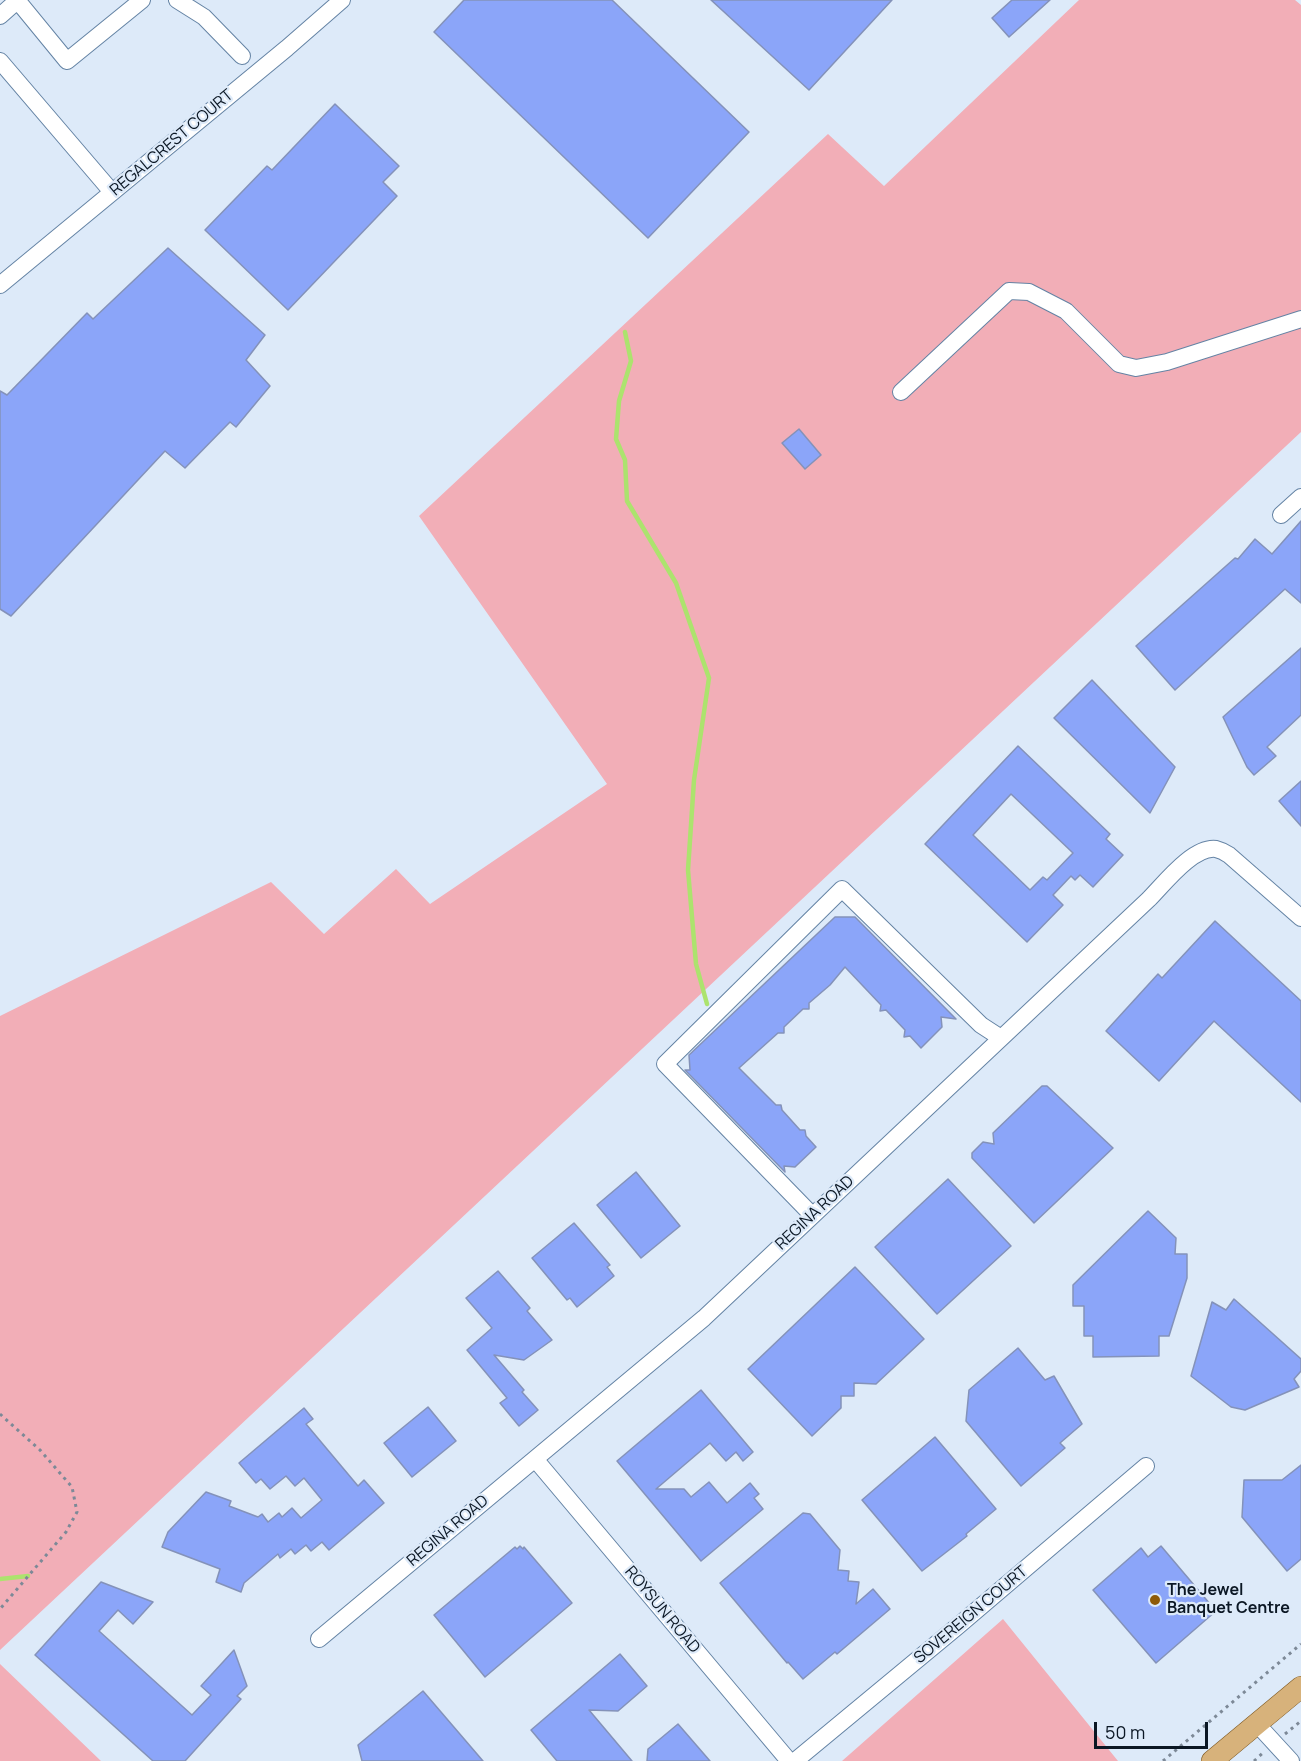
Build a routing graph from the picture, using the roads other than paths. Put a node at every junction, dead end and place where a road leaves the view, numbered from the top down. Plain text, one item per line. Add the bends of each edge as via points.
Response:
1 (17, 0) edge
2 (142, 0) edge
3 (177, 0) edge
4 (342, 0) edge
5 (0, 16) edge
6 (242, 56) dead end
7 (0, 61) edge
8 (112, 192) junction
9 (0, 285) edge
10 (1301, 319) edge
11 (901, 392) dead end
12 (1301, 497) edge
13 (1281, 514) dead end
14 (1301, 918) edge
15 (1001, 1038) junction
16 (812, 1215) junction
17 (535, 1459) junction
18 (1146, 1466) dead end
19 (320, 1639) dead end
20 (1301, 1687) edge
21 (1257, 1724) junction
22 (789, 1761) edge
23 (795, 1761) edge
24 (1212, 1761) edge
25 (1291, 1761) edge

1 - 2 street via 68,61
1 - 5 street
3 - 6 street via 204,17
4 - 8 street, REGALCREST COURT
7 - 8 street
8 - 9 street, REGALCREST COURT
10 - 11 street via 1167,362 1136,368 1119,364 1066,310 1029,292 1009,291
12 - 13 street
14 - 15 street, REGINA ROAD via 1229,855 1216,849 1204,851 1188,860
15 - 16 street, REGINA ROAD
15 - 16 street via 981,1025 842,889 665,1064
16 - 17 street, REGINA ROAD via 704,1318
17 - 19 street, REGINA ROAD
17 - 22 street, ROYSUN ROAD
18 - 23 street, SOVEREIGN COURT
20 - 21 main road
21 - 24 main road
21 - 25 street

